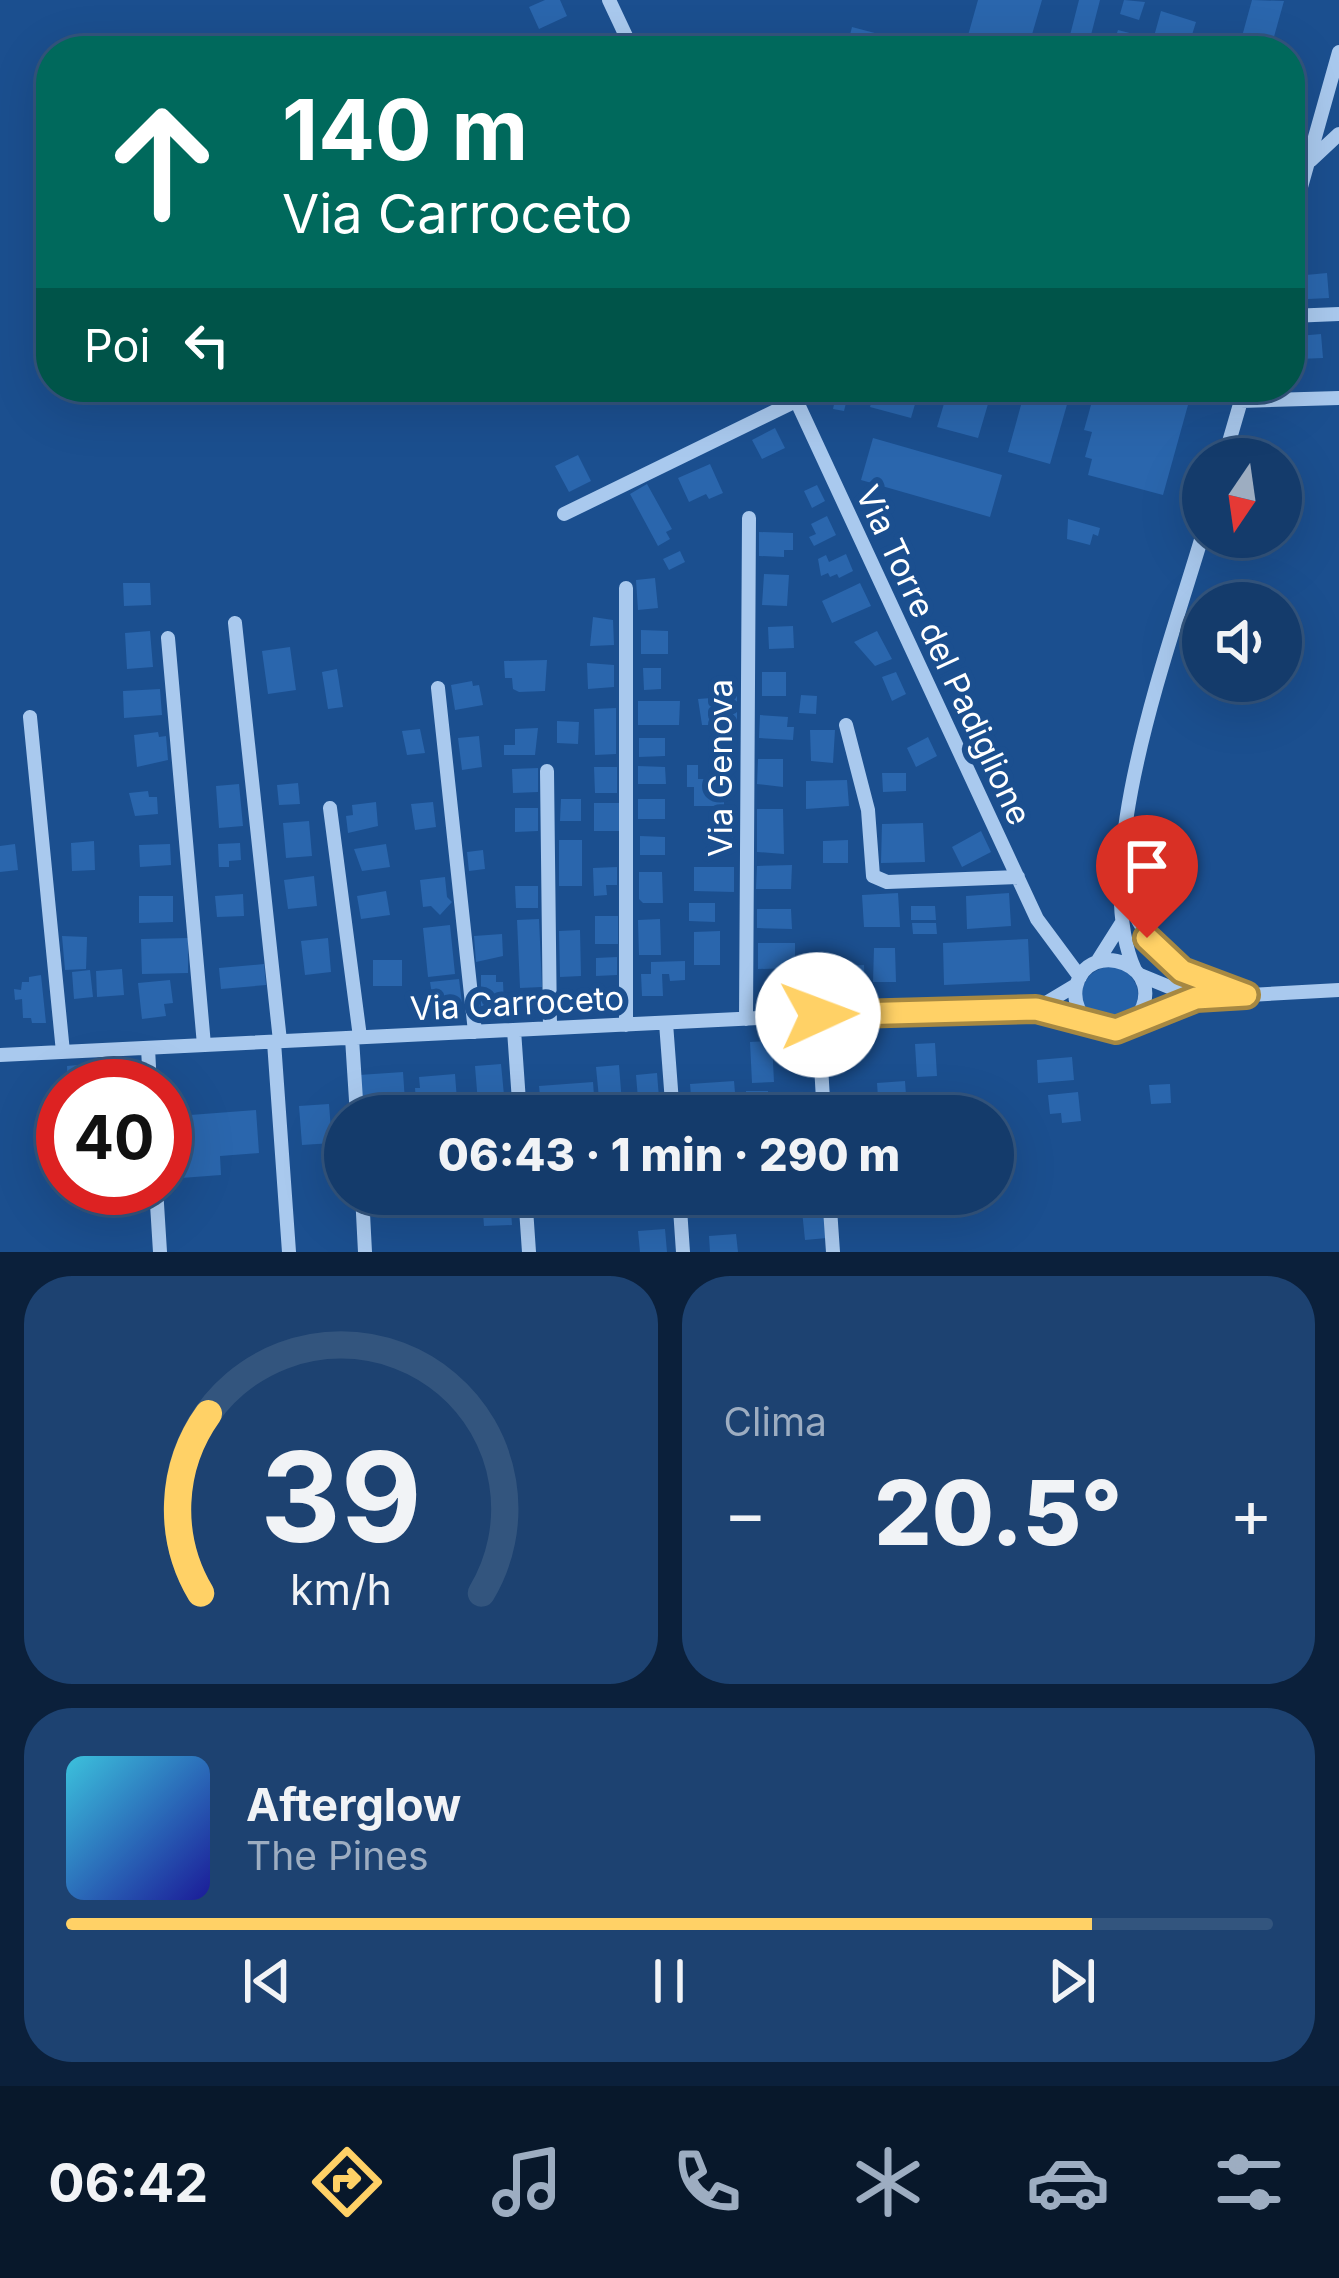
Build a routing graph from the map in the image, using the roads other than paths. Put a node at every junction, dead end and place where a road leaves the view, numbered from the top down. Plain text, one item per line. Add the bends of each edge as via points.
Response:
1 (609, 0) edge
2 (626, 36) edge
3 (1339, 52) edge
4 (1330, 86) junction
5 (1339, 104) edge
6 (1339, 117) edge
7 (1320, 120) junction
8 (1339, 131) edge
9 (1307, 164) junction
10 (1305, 171) edge
11 (1339, 314) edge
12 (1305, 315) edge
13 (1305, 397) edge
14 (1339, 398) edge
15 (778, 402) edge
16 (797, 402) edge
17 (1241, 402) edge
18 (1230, 438) edge
19 (564, 514) dead end
20 (749, 518) dead end
21 (1196, 558) edge
22 (626, 588) dead end
23 (235, 623) dead end
24 (168, 638) dead end
25 (438, 688) dead end
26 (30, 717) dead end
27 (846, 725) dead end
28 (548, 771) dead end
29 (330, 808) dead end
30 (1121, 874) junction
31 (1018, 877) junction
32 (1120, 924) junction
33 (1086, 972) junction
34 (1138, 973) junction
35 (1339, 990) edge
36 (1246, 995) junction
37 (1196, 998) junction
38 (1036, 1009) junction
39 (818, 1015) junction
40 (746, 1018) junction
41 (1134, 1022) junction
42 (666, 1023) junction
43 (1088, 1023) junction
44 (626, 1024) junction
45 (550, 1028) junction
46 (514, 1030) junction
47 (476, 1032) junction
48 (356, 1038) junction
49 (277, 1041) junction
50 (204, 1045) junction
51 (148, 1048) junction
52 (63, 1052) junction
53 (0, 1055) edge
54 (149, 1059) edge
55 (356, 1095) edge
56 (519, 1095) edge
57 (671, 1095) edge
58 (823, 1095) edge
59 (158, 1215) edge
60 (363, 1215) edge
61 (527, 1215) edge
62 (680, 1215) edge
63 (831, 1215) edge
64 (160, 1252) edge
65 (289, 1252) edge
66 (365, 1252) edge
67 (530, 1252) edge
68 (683, 1252) edge
69 (833, 1252) edge

1 - 2 street
3 - 4 street
4 - 5 street
4 - 7 street
6 - 7 street
7 - 8 street
7 - 9 street
8 - 9 street
9 - 10 street
11 - 12 street
13 - 14 street
15 - 19 street
16 - 31 street, Via Torre del Padiglione
17 - 18 street
20 - 40 street, Via Genova
21 - 30 street via 1137,764
22 - 44 street
23 - 49 street
24 - 50 street
25 - 47 street
26 - 52 street
27 - 31 street via 868,810 873,876
28 - 45 street
29 - 48 street
30 - 32 street
30 - 36 street via 1132,912 1160,954 1197,979
31 - 33 street, Via Torre del Padiglione via 1054,944
32 - 33 street
32 - 34 street
33 - 34 street via 1118,961
33 - 38 street, Via Carroceto
33 - 43 street via 1076,1002
34 - 37 street
34 - 41 street via 1146,1000
35 - 36 street
36 - 37 street
37 - 41 street
38 - 39 street, Via Carroceto
38 - 43 street, Via Carroceto
39 - 40 street, Via Carroceto
39 - 58 street
40 - 42 street, Via Carroceto
41 - 43 street via 1106,1030
42 - 44 street, Via Carroceto
42 - 57 street
44 - 45 street, Via Carroceto
45 - 46 street, Via Carroceto
46 - 47 street, Via Carroceto
46 - 56 street
47 - 48 street, Via Carroceto
48 - 49 street, Via Carroceto
48 - 55 street
49 - 50 street, Via Carroceto
49 - 65 street
50 - 51 street, Via Carroceto
51 - 52 street, Via Carroceto
51 - 54 street
52 - 53 street, Via Carroceto
59 - 64 street
60 - 66 street
61 - 67 street
62 - 68 street
63 - 69 street

